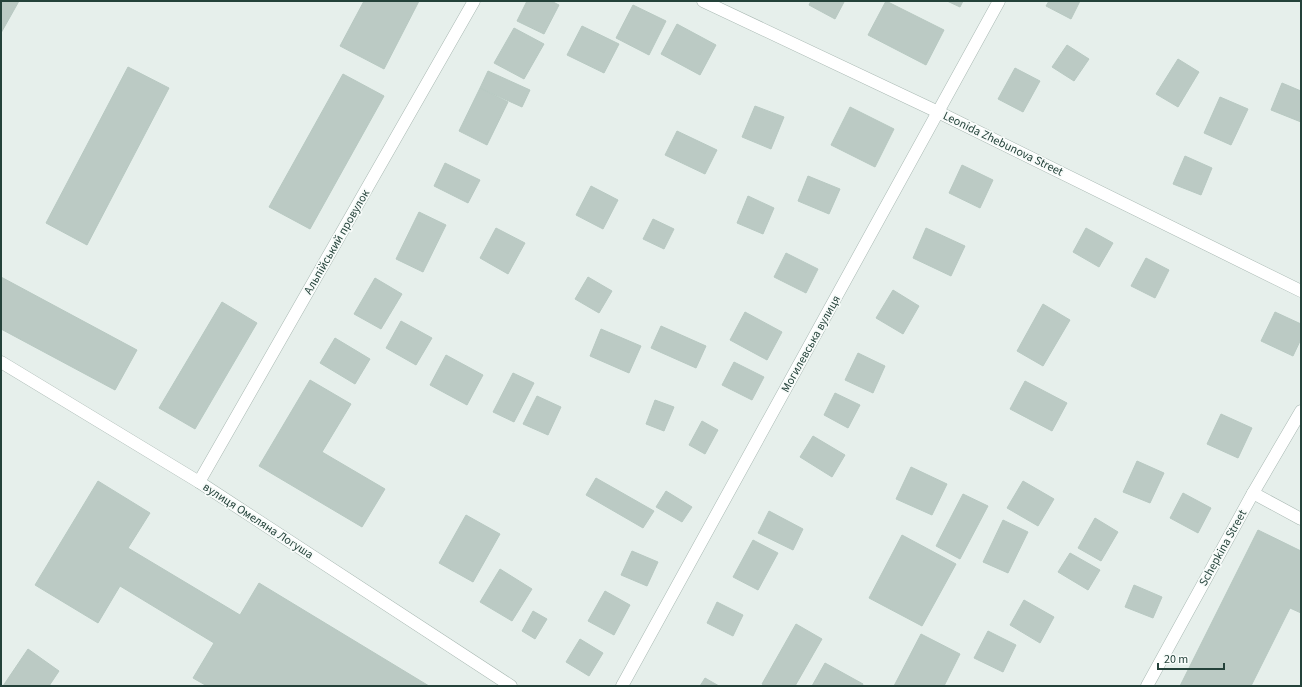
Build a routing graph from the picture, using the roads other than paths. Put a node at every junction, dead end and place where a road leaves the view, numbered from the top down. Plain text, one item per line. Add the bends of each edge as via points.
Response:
1 (474, 1) edge
2 (703, 1) edge
3 (999, 1) edge
4 (938, 112) junction
5 (1301, 291) edge
6 (1, 362) edge
7 (1301, 411) edge
8 (199, 482) junction
9 (1253, 493) junction
10 (1301, 519) edge
11 (511, 686) edge
12 (622, 686) edge
13 (1147, 686) edge

1 - 8 street, Альпійський провулок
2 - 4 street, Leonida Zhebunova Street
3 - 4 street, Могилевська вулиця
4 - 5 street, Leonida Zhebunova Street
4 - 12 street, Могилевська вулиця
6 - 8 street, вулиця Омеляна Логуша
7 - 9 street, Schepkina Street
8 - 11 street, вулиця Омеляна Логуша
9 - 10 street
9 - 13 street, Schepkina Street

